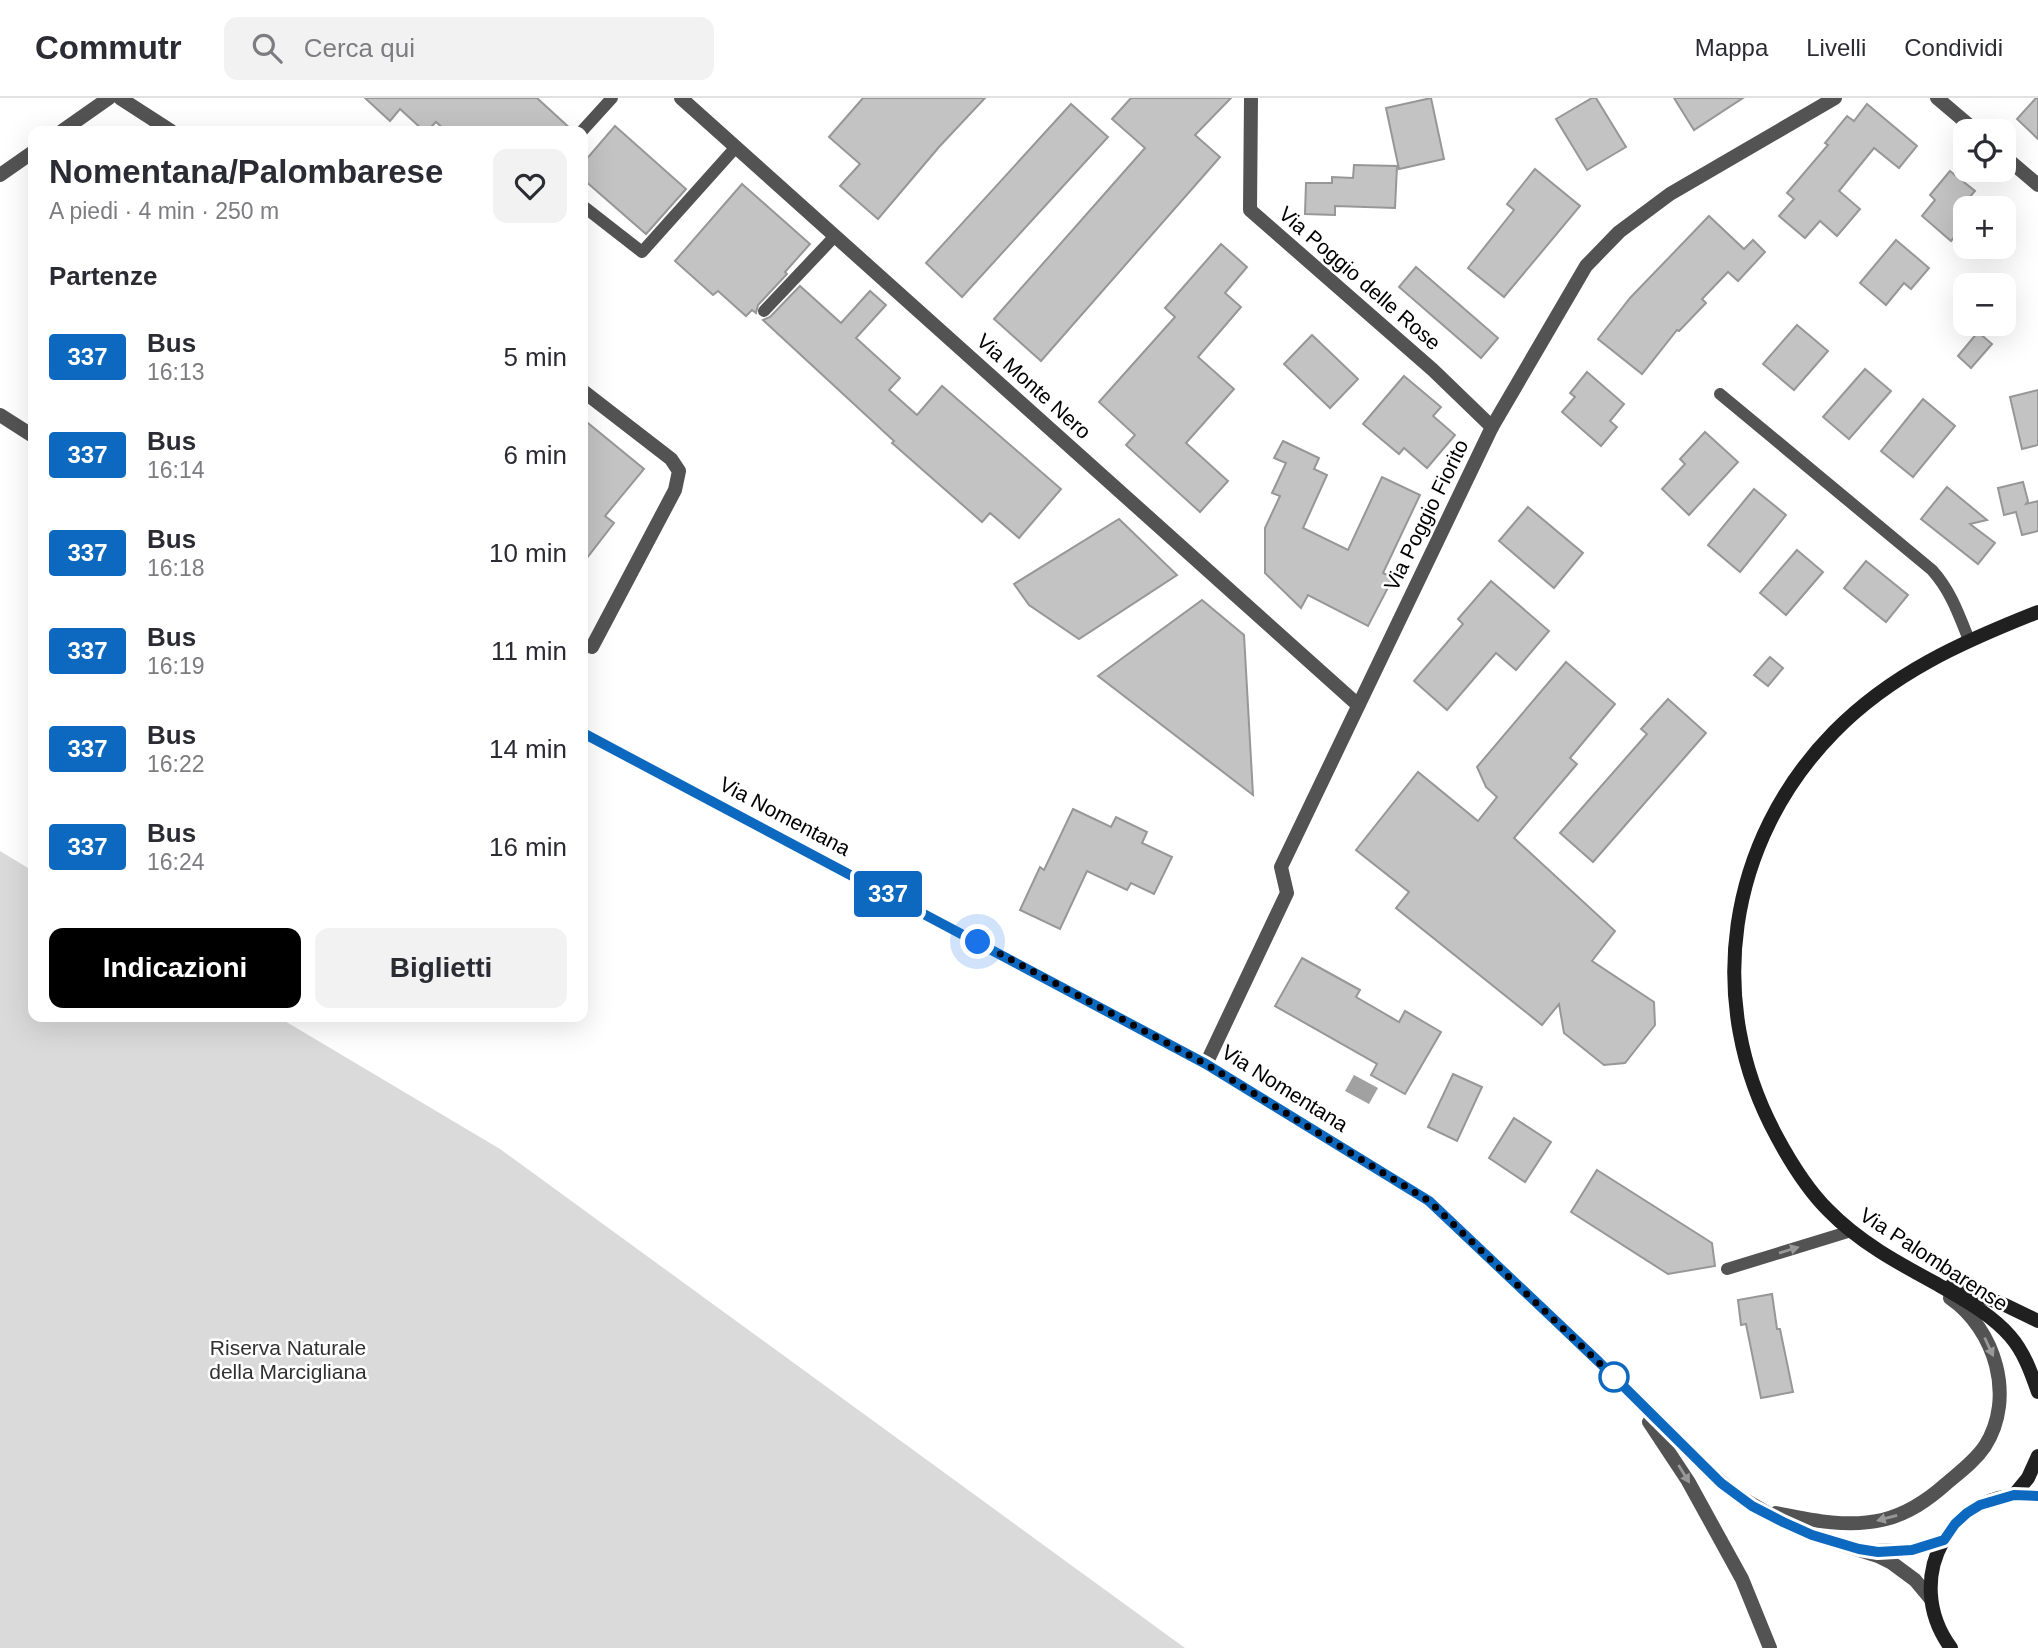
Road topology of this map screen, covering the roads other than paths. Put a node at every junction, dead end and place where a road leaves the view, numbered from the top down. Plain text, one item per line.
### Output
1 (109, 98) edge
2 (120, 98) edge
3 (612, 98) edge
4 (681, 98) edge
5 (1251, 98) edge
6 (1835, 98) edge
7 (1937, 98) edge
8 (1962, 119) edge
9 (69, 126) edge
10 (163, 126) edge
11 (587, 126) edge
12 (736, 147) junction
13 (28, 155) edge
14 (2016, 167) edge
15 (0, 175) edge
16 (2038, 186) edge
17 (588, 210) edge
18 (835, 236) junction
19 (764, 310) dead end
20 (1720, 394) dead end
21 (588, 395) edge
22 (0, 415) edge
23 (1492, 427) junction
24 (28, 433) edge
25 (2038, 612) edge
26 (1969, 640) junction
27 (592, 647) dead end
28 (1358, 705) junction
29 (588, 736) edge
30 (1206, 1064) junction
31 (1851, 1231) junction
32 (1906, 1267) junction
33 (1727, 1269) dead end
34 (2038, 1321) edge
35 (1599, 1362) junction
36 (2038, 1392) edge
37 (2038, 1456) edge
38 (2014, 1495) junction
39 (2038, 1496) edge
40 (1752, 1506) junction
41 (1944, 1540) junction
42 (1859, 1549) junction
43 (1930, 1598) junction
44 (1770, 1648) edge
45 (1951, 1648) edge

1 - 9 street
2 - 10 street
3 - 11 lane
4 - 12 street, Via Monte Nero
5 - 23 street, Via Poggio delle Rose
6 - 23 street, Via Poggio Fiorito
7 - 8 street
12 - 17 lane
12 - 18 street, Via Monte Nero
13 - 15 street
14 - 16 street
18 - 19 lane
18 - 28 street, Via Monte Nero
20 - 26 lane
21 - 27 street
22 - 24 street
23 - 28 street, Via Poggio Fiorito
25 - 26 main road, Via Palombarense
26 - 31 main road, Via Palombarense
28 - 30 street, Via Poggio Fiorito
29 - 30 street, Via Nomentana
30 - 35 street, Via Nomentana
31 - 32 main road, Via Palombarense
33 -> 31 lane
32 - 34 main road
32 - 36 main road, Via Palombarense
32 -> 40 street
35 - 40 street, Via Nomentana
35 -> 44 street
37 - 38 main road
38 - 39 main road
38 - 41 main road
40 - 42 street, Via Nomentana
41 - 42 street, Via Nomentana
41 - 43 main road
42 - 43 street, Via Nomentana
43 - 45 main road

